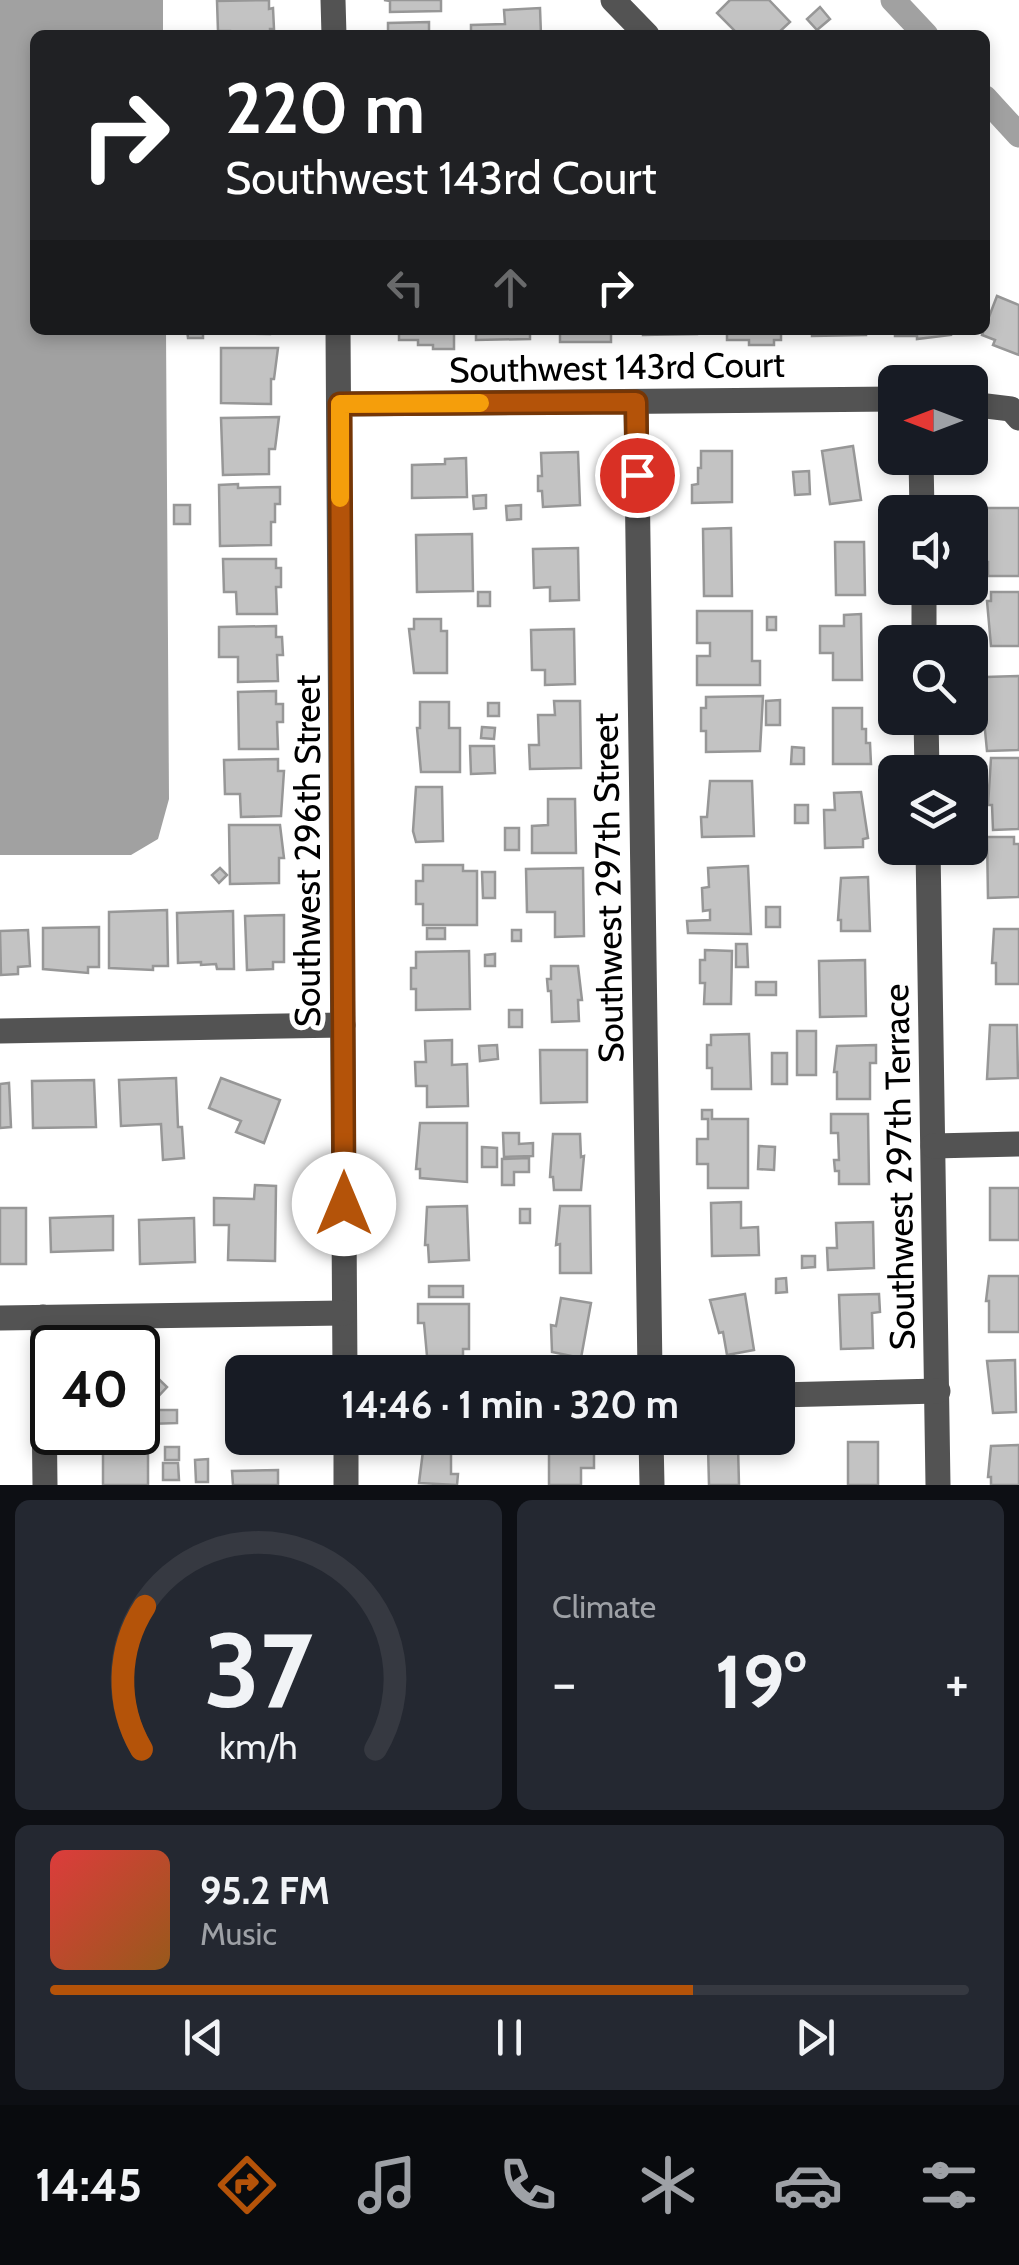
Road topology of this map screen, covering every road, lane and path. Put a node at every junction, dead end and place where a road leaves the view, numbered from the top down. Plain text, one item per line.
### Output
1 (333, 0) edge
2 (613, 0) edge
3 (334, 30) edge
4 (642, 30) edge
5 (338, 335) edge
6 (878, 398) edge
7 (636, 402) junction
8 (340, 404) junction
9 (988, 406) edge
10 (1019, 418) edge
11 (928, 865) edge
12 (343, 1025) junction
13 (0, 1031) edge
14 (1019, 1144) edge
15 (933, 1146) junction
16 (344, 1312) junction
17 (43, 1317) junction
18 (0, 1318) edge
19 (345, 1355) edge
20 (650, 1355) edge
21 (938, 1391) junction
22 (795, 1395) edge
23 (346, 1455) edge
24 (651, 1455) edge
25 (45, 1485) edge
26 (346, 1485) edge
27 (652, 1485) edge
28 (938, 1485) edge

1 - 3 street
2 - 4 street
5 - 8 street, Southwest 296th Street
6 - 7 street, Southwest 143rd Court
7 - 8 street, Southwest 143rd Court
7 - 20 street, Southwest 297th Street
8 - 12 street, Southwest 296th Street
9 - 10 street
11 - 15 street, Southwest 297th Terrace
12 - 13 street
12 - 16 street, Southwest 296th Street
14 - 15 street
15 - 21 street, Southwest 297th Terrace
16 - 17 street
16 - 19 street, Southwest 296th Street
17 - 18 street
17 - 25 street
21 - 22 street
21 - 28 street, Southwest 297th Terrace
23 - 26 street
24 - 27 street

